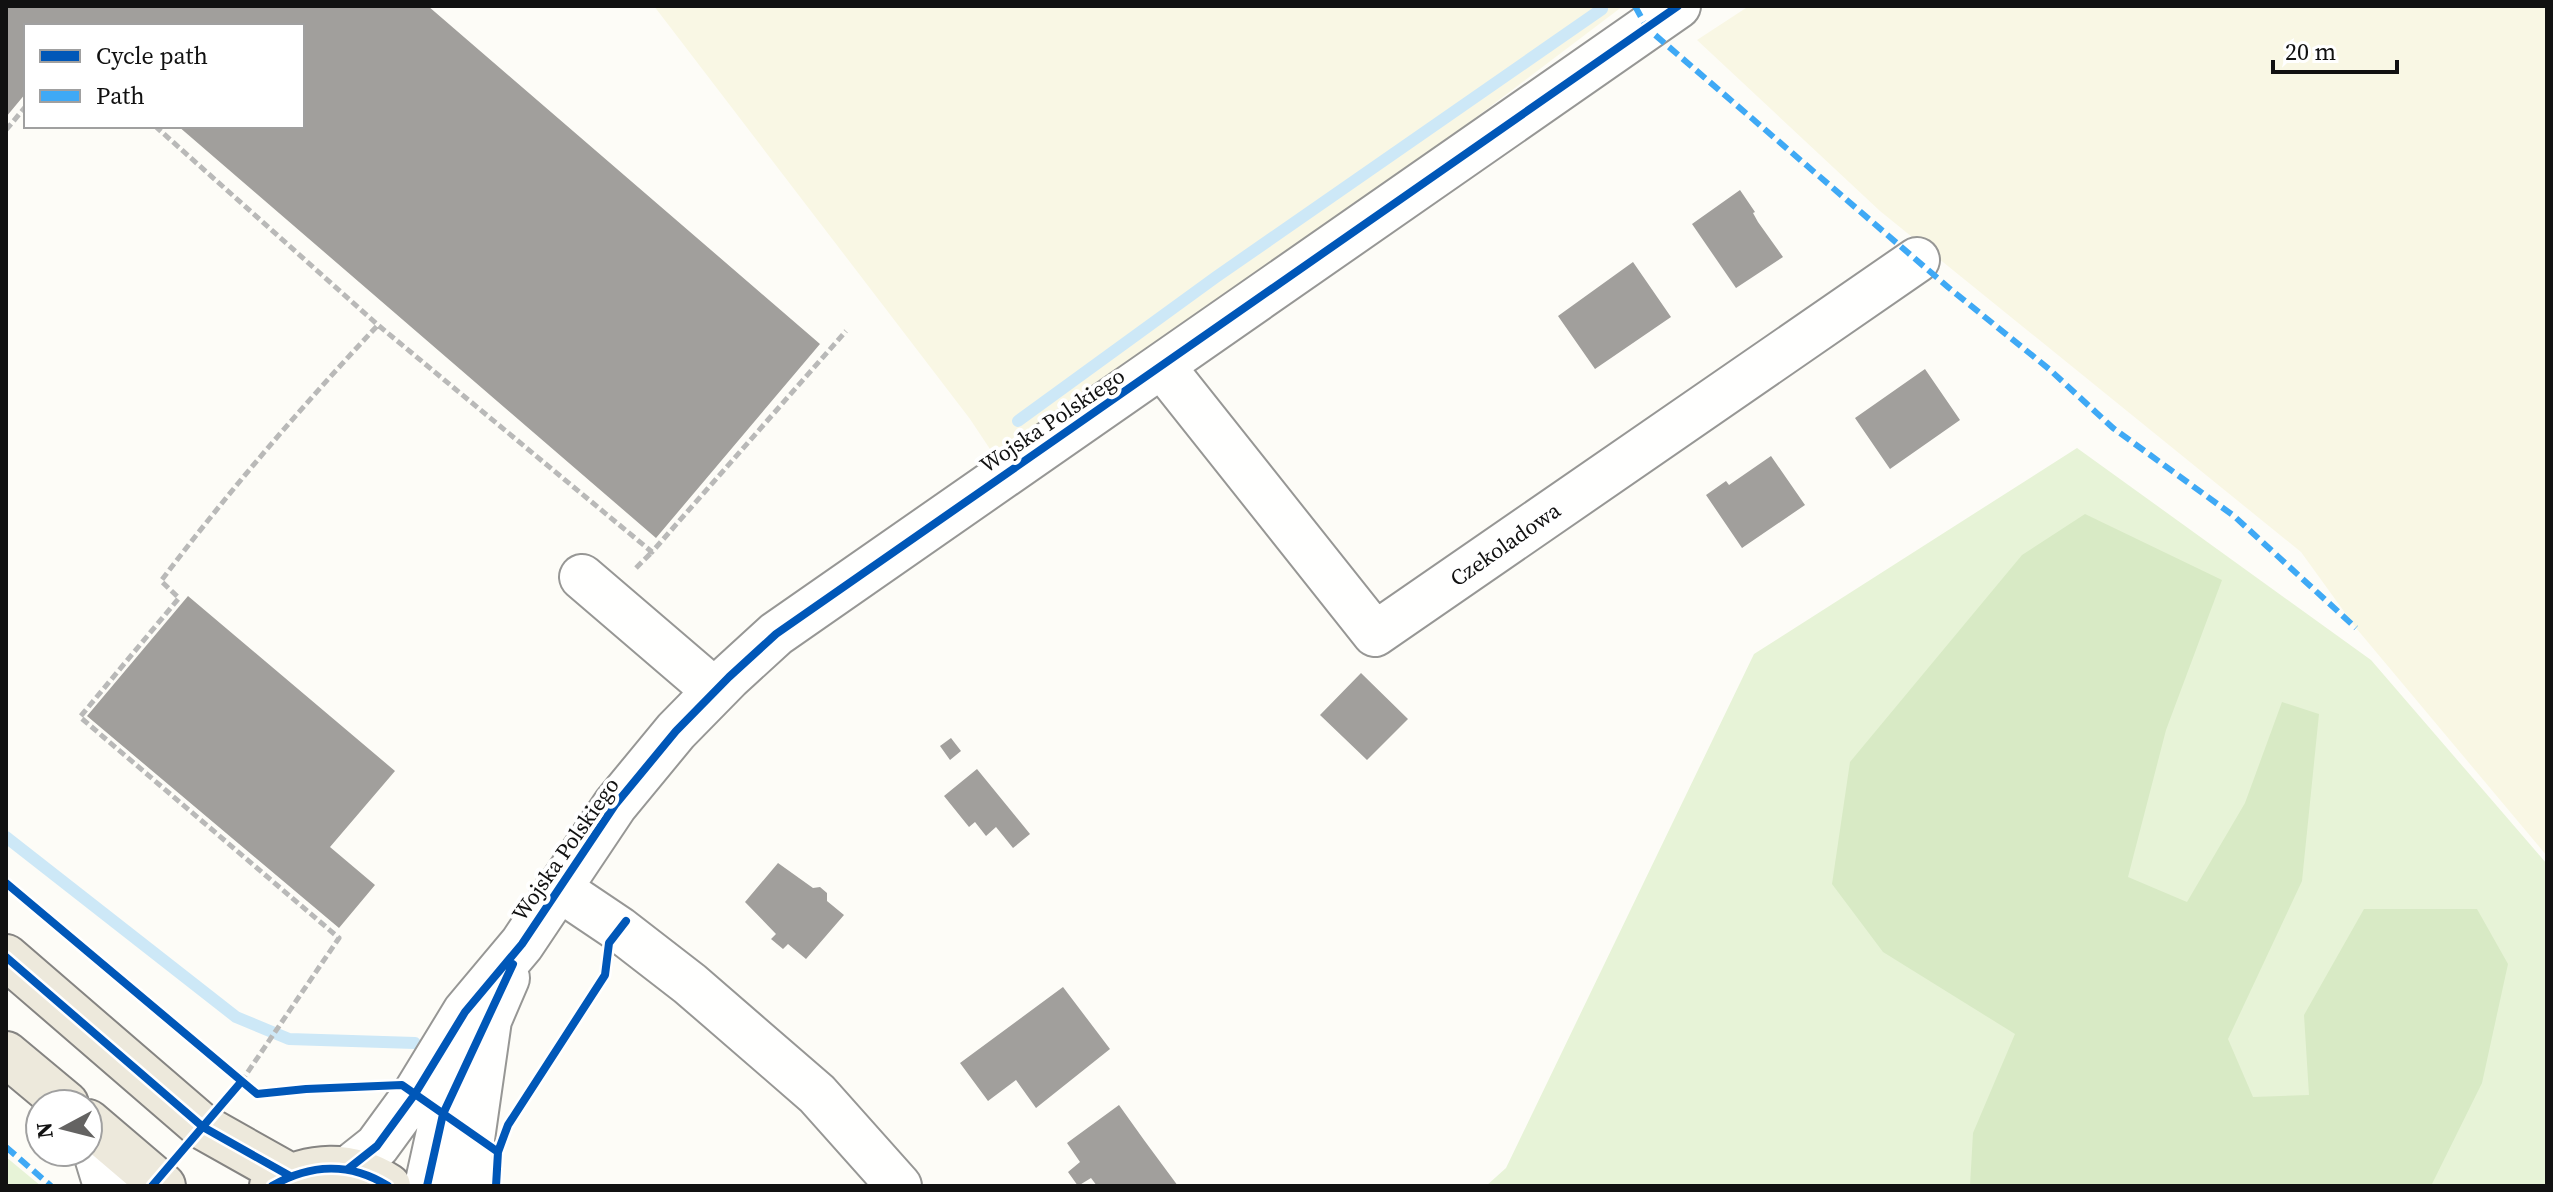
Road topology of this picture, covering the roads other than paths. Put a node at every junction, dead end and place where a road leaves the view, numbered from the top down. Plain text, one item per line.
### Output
1 (1678, 6) edge
2 (1917, 260) dead end
3 (1162, 366) junction
4 (582, 577) dead end
5 (715, 691) junction
6 (558, 888) junction
7 (6, 957) edge
8 (477, 1016) junction
9 (6, 1054) edge
10 (47, 1088) edge
11 (104, 1138) edge
12 (368, 1178) edge
13 (281, 1181) edge
14 (163, 1186) edge
15 (427, 1186) edge
16 (470, 1186) edge
17 (899, 1186) edge

1 - 3 street, Wojska Polskiego
2 - 3 street, Czekoladowa
3 - 5 street, Wojska Polskiego
4 - 5 street
5 - 6 street, Wojska Polskiego
6 - 8 street, Wojska Polskiego
6 - 17 street
7 - 13 main road
8 - 12 street
8 - 15 street
8 - 16 street
9 - 10 main road
11 - 14 main road
12 - 13 main road

